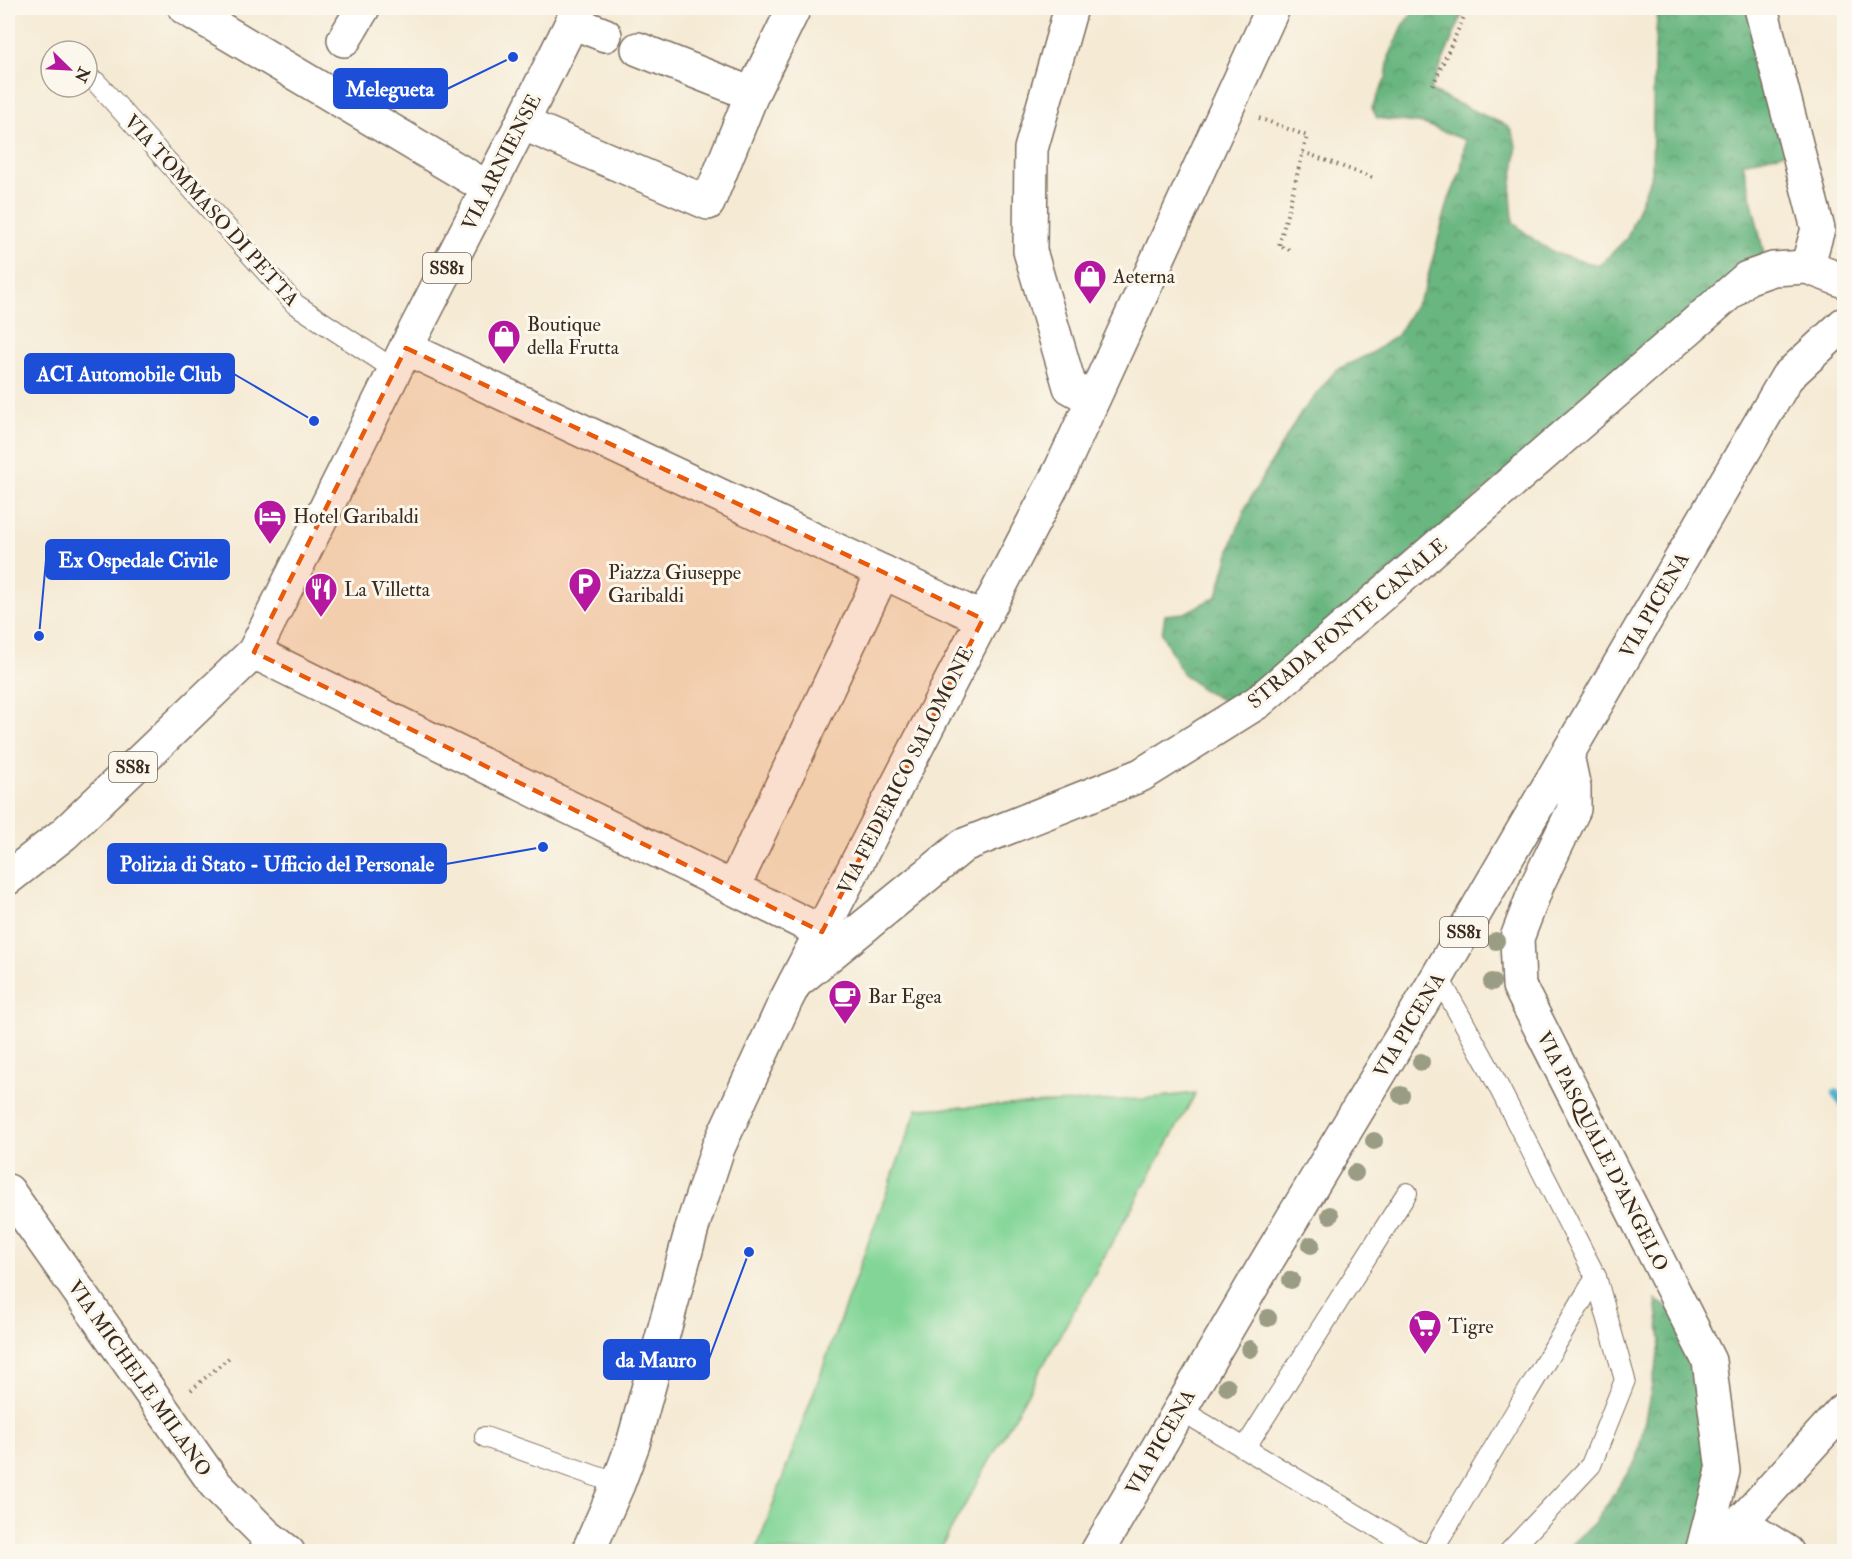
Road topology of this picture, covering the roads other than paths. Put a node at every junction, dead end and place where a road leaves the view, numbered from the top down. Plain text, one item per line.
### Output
1 (185, 8) edge
2 (363, 8) edge
3 (794, 8) edge
4 (1071, 8) edge
5 (1273, 8) edge
6 (1761, 8) edge
7 (575, 15) edge
8 (605, 35) dead end
9 (344, 40) dead end
10 (638, 49) dead end
11 (99, 85) edge
12 (752, 94) junction
13 (522, 123) junction
14 (488, 188) junction
15 (1807, 267) junction
16 (1845, 281) edge
17 (1845, 324) edge
18 (400, 359) junction
19 (1092, 399) junction
20 (883, 572) junction
21 (983, 619) junction
22 (255, 652) junction
23 (1567, 755) junction
24 (8, 878) edge
25 (733, 888) junction
26 (822, 932) junction
27 (1438, 976) junction
28 (795, 983) junction
29 (8, 1191) edge
30 (1407, 1193) dead end
31 (1596, 1277) junction
32 (1179, 1409) junction
33 (1843, 1412) edge
34 (485, 1437) dead end
35 (1245, 1448) junction
36 (618, 1484) junction
37 (1739, 1522) junction
38 (288, 1551) edge
39 (588, 1551) edge
40 (1097, 1551) edge
41 (1419, 1551) edge
42 (1432, 1551) edge
43 (1509, 1551) edge
44 (1702, 1551) edge
45 (1714, 1551) edge
46 (1787, 1551) edge

1 - 14 street
2 - 9 street
3 - 12 street
4 - 19 street
5 - 19 street, VIA FEDERICO SALOMONE
6 - 15 street
7 - 8 street
7 - 13 street, VIA ARNIENSE
10 - 12 street
11 - 18 lane, VIA TOMMASO DI PETTA
12 - 13 street
13 - 14 street, VIA ARNIENSE
14 - 18 street, VIA ARNIENSE / SS81
15 - 16 street, STRADA FONTE CANALE
15 - 28 street, STRADA FONTE CANALE
17 - 23 street, VIA PICENA / SS81
18 - 20 street
18 - 22 street, SS81
19 - 21 street, VIA FEDERICO SALOMONE
20 - 21 street
20 - 25 street
21 - 26 street, VIA FEDERICO SALOMONE
22 - 24 street, SS81
22 - 25 street
23 - 27 street, VIA PICENA / SS81
23 - 44 street, VIA PASQUALE D'ANGELO
25 - 26 street
26 - 28 street, VIA FEDERICO SALOMONE
27 - 31 lane
27 - 32 street, VIA PICENA / SS81
28 - 36 street, VIA FEDERICO SALOMONE
29 - 38 street, VIA MICHELE MILANO
30 - 35 lane
31 - 42 lane
31 - 43 lane
32 - 35 lane
32 - 40 street, VIA PICENA / SS81
33 - 37 street
34 - 36 lane
35 - 41 lane
36 - 39 street, VIA FEDERICO SALOMONE
37 - 45 street
37 - 46 street

